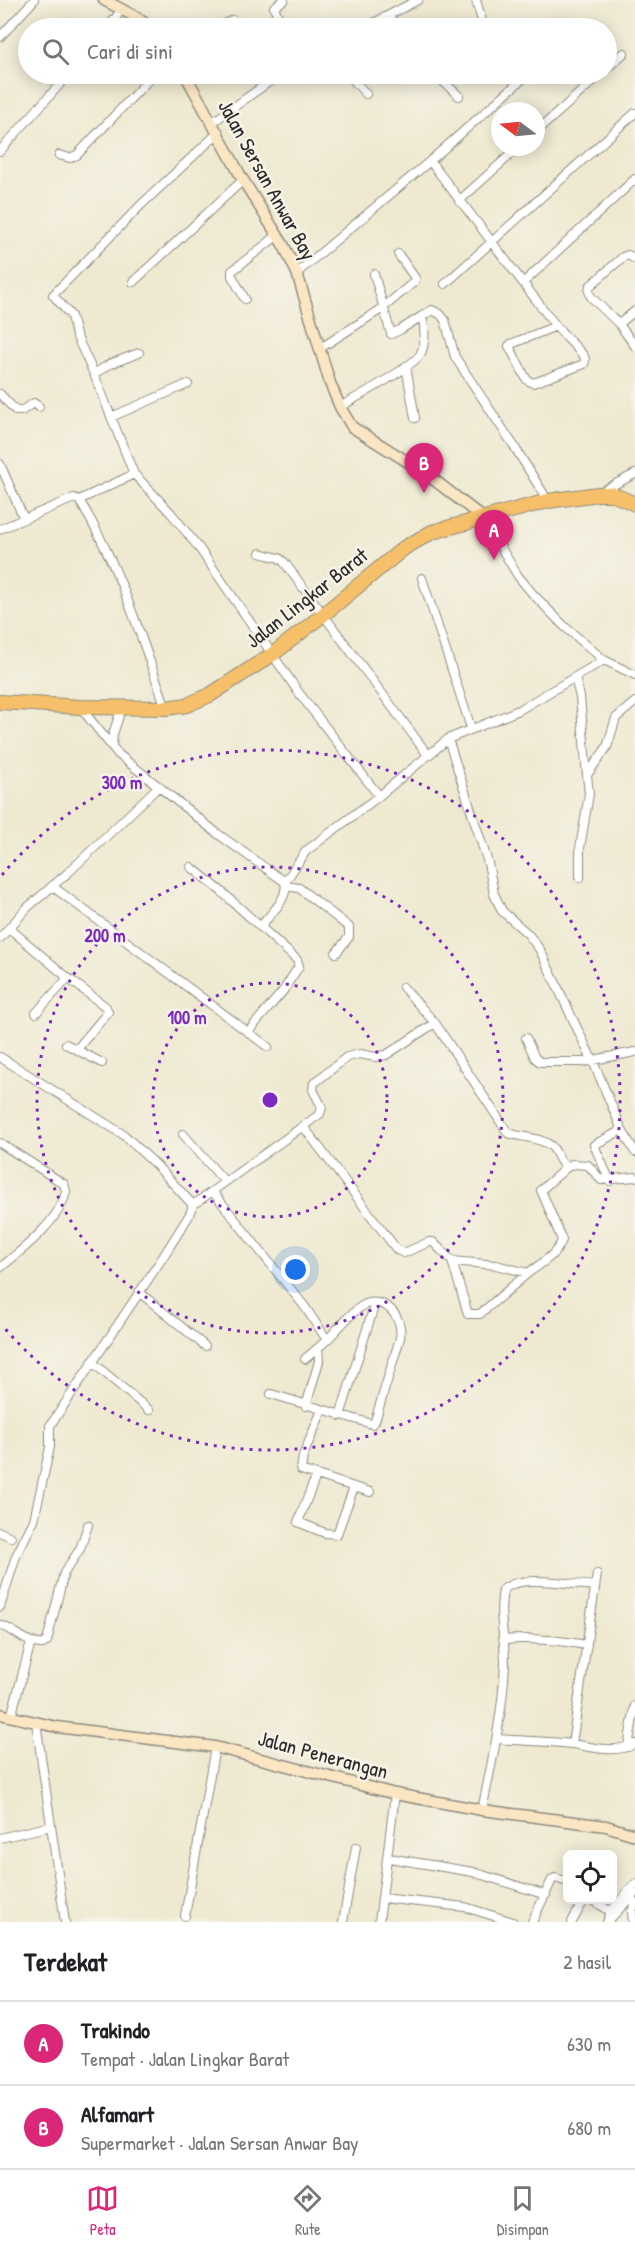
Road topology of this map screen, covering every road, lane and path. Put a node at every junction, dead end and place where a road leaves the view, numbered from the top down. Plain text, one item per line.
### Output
1 (34, 0) edge
2 (104, 0) edge
3 (284, 0) edge
4 (418, 0) edge
5 (476, 0) edge
6 (122, 9) junction
7 (388, 16) joint
8 (115, 18) edge
9 (136, 18) edge
10 (278, 18) edge
11 (384, 18) edge
12 (481, 18) edge
13 (0, 37) edge
14 (624, 53) dead end
15 (617, 59) edge
16 (60, 84) edge
17 (144, 84) edge
18 (191, 84) edge
19 (268, 84) edge
20 (357, 84) edge
21 (446, 84) edge
22 (517, 84) edge
23 (591, 84) edge
24 (366, 94) dead end
25 (459, 96) dead end
26 (635, 112) edge
27 (545, 124) edge
28 (216, 127) junction
29 (0, 151) edge
30 (59, 155) dead end
31 (509, 156) edge
32 (430, 161) junction
33 (635, 179) edge
34 (243, 180) junction
35 (459, 201) junction
36 (278, 235) junction
37 (491, 240) junction
38 (398, 254) dead end
39 (635, 260) edge
40 (297, 273) junction
41 (374, 274) dead end
42 (133, 282) dead end
43 (523, 283) junction
44 (445, 284) dead end
45 (245, 299) dead end
46 (383, 308) junction
47 (635, 312) edge
48 (422, 316) junction
49 (619, 324) junction
50 (556, 326) junction
51 (635, 346) edge
52 (319, 349) junction
53 (139, 353) dead end
54 (406, 366) junction
55 (94, 374) junction
56 (188, 384) dead end
57 (0, 394) edge
58 (39, 407) dead end
59 (340, 407) junction
60 (111, 417) junction
61 (415, 418) dead end
62 (0, 464) edge
63 (134, 474) junction
64 (635, 474) edge
65 (598, 494) junction
66 (79, 500) junction
67 (548, 501) junction
68 (635, 504) edge
69 (483, 518) junction
70 (24, 519) junction
71 (0, 529) edge
72 (261, 553) dead end
73 (422, 578) dead end
74 (324, 614) junction
75 (273, 654) junction
76 (604, 660) junction
77 (635, 675) edge
78 (575, 678) junction
79 (0, 702) edge
80 (635, 702) edge
81 (80, 707) junction
82 (122, 707) junction
83 (166, 708) junction
84 (471, 728) junction
85 (448, 739) junction
86 (112, 746) junction
87 (428, 755) junction
88 (586, 775) junction
89 (159, 786) junction
90 (379, 796) junction
91 (191, 867) dead end
92 (580, 878) dead end
93 (285, 884) junction
94 (52, 886) junction
95 (261, 926) junction
96 (9, 928) junction
97 (0, 938) edge
98 (336, 953) dead end
99 (68, 978) junction
100 (403, 987) dead end
101 (36, 1013) dead end
102 (435, 1023) junction
103 (248, 1032) junction
104 (526, 1038) dead end
105 (66, 1044) dead end
106 (268, 1047) dead end
107 (77, 1049) junction
108 (635, 1052) edge
109 (0, 1057) edge
110 (592, 1061) junction
111 (102, 1063) dead end
112 (303, 1126) junction
113 (622, 1130) junction
114 (183, 1134) dead end
115 (0, 1143) edge
116 (635, 1152) edge
117 (566, 1168) junction
118 (635, 1177) edge
119 (610, 1181) junction
120 (225, 1182) junction
121 (213, 1192) junction
122 (193, 1205) junction
123 (452, 1261) junction
124 (0, 1268) edge
125 (528, 1273) junction
126 (139, 1292) junction
127 (375, 1304) junction
128 (327, 1340) junction
129 (205, 1346) dead end
130 (318, 1348) junction
131 (305, 1359) dead end
132 (92, 1362) junction
133 (271, 1394) dead end
134 (306, 1406) junction
135 (148, 1410) dead end
136 (322, 1410) junction
137 (340, 1416) junction
138 (316, 1476) junction
139 (354, 1487) junction
140 (370, 1492) dead end
141 (88, 1525) dead end
142 (0, 1532) edge
143 (11, 1537) dead end
144 (597, 1574) dead end
145 (595, 1586) junction
146 (0, 1607) edge
147 (0, 1625) edge
148 (504, 1640) junction
149 (31, 1642) junction
150 (587, 1645) junction
151 (635, 1706) edge
152 (6, 1715) edge
153 (36, 1722) junction
154 (497, 1739) junction
155 (572, 1744) junction
156 (632, 1746) edge
157 (215, 1747) junction
158 (395, 1794) junction
159 (482, 1810) junction
160 (51, 1826) junction
161 (635, 1835) edge
162 (0, 1838) edge
163 (356, 1847) dead end
164 (388, 1858) junction
165 (563, 1881) edge
166 (635, 1884) edge
167 (635, 1893) edge
168 (546, 1894) junction
169 (382, 1898) junction
170 (635, 1902) edge
171 (581, 1904) edge
172 (600, 1904) edge
173 (613, 1913) junction
174 (185, 1916) dead end
175 (65, 1922) edge
176 (343, 1922) edge
177 (379, 1922) edge
178 (513, 1922) edge
179 (532, 1922) edge
180 (572, 1922) edge
181 (607, 1922) edge
182 (633, 1922) edge

1 - 13 street
2 - 6 street
3 - 10 street
4 - 7 street
5 - 12 street
6 - 8 street
6 - 9 street
7 - 11 street
14 - 15 street
16 - 29 street
17 - 30 street
18 - 28 street, Jalan Sersan Anwar Bay
19 - 28 street
20 - 24 street
21 - 25 street
22 - 32 street
23 - 27 street
26 - 37 street
28 - 34 street, Jalan Sersan Anwar Bay
28 - 55 street
31 - 35 street
32 - 35 street
32 - 40 street
33 - 43 street
34 - 36 street, Jalan Sersan Anwar Bay
34 - 42 street
35 - 37 street
36 - 40 street, Jalan Sersan Anwar Bay
36 - 45 street
37 - 43 street
37 - 44 street
38 - 46 street
39 - 49 street
40 - 52 street, Jalan Sersan Anwar Bay
41 - 46 street
43 - 50 street
46 - 48 street
46 - 52 street
47 - 49 street
48 - 54 street
48 - 67 street
49 - 51 street
50 - 50 street
52 - 59 street, Jalan Sersan Anwar Bay
53 - 55 street
54 - 59 street
54 - 61 street
55 - 60 street
56 - 60 street
57 - 58 street
59 - 69 street, Jalan Sersan Anwar Bay
60 - 63 street
62 - 70 street
63 - 66 street
63 - 75 street
64 - 65 street
65 - 67 highway, Jalan Lingkar Barat
65 - 68 highway, Jalan Lingkar Barat
66 - 70 street
66 - 83 street
67 - 69 highway, Jalan Lingkar Barat
69 - 74 highway, Jalan Lingkar Barat
69 - 76 street
70 - 71 street
72 - 74 street
73 - 84 street
74 - 75 highway, Jalan Lingkar Barat
74 - 87 street
75 - 83 highway, Jalan Lingkar Barat
75 - 90 street
76 - 77 street
76 - 78 street
78 - 84 street
78 - 88 street
79 - 81 highway, Jalan Lingkar Barat
80 - 88 street
81 - 82 highway, Jalan Lingkar Barat
81 - 86 street
82 - 83 highway, Jalan Lingkar Barat
82 - 86 street
84 - 85 street
85 - 87 street
85 - 110 street
86 - 89 street
87 - 90 street
88 - 92 street
89 - 93 street
89 - 94 street
90 - 93 street
91 - 95 street
93 - 95 street
93 - 98 street
94 - 96 street
94 - 103 street
95 - 103 street
96 - 97 street
96 - 99 street
99 - 101 street
99 - 107 street
100 - 102 street
102 - 112 street
102 - 117 street
103 - 106 street
104 - 110 street
105 - 107 street
107 - 111 street
108 - 110 street
109 - 122 street
110 - 113 street
112 - 120 street
112 - 123 street
113 - 116 street
113 - 119 street
114 - 120 street
115 - 124 street
117 - 119 street
117 - 125 street
118 - 119 street
120 - 121 street
121 - 122 street
121 - 128 street
122 - 126 street
123 - 125 street
123 - 125 street
126 - 129 street
126 - 132 street
127 - 128 street
127 - 137 street
127 - 137 street
128 - 130 street
130 - 131 street
130 - 134 street
132 - 135 street
132 - 146 street
133 - 134 street
134 - 136 street
136 - 137 street
136 - 138 street
138 - 139 street
138 - 139 street
139 - 140 street
141 - 149 street
142 - 143 street
144 - 145 street
145 - 148 street
145 - 150 street
147 - 149 street
148 - 150 street
148 - 154 street
149 - 152 street
150 - 155 street
151 - 156 street
152 - 153 street, Jalan Penerangan
153 - 157 street, Jalan Penerangan
153 - 160 street
154 - 155 street
154 - 159 street
155 - 156 street
157 - 158 street, Jalan Penerangan
157 - 174 street
158 - 159 street, Jalan Penerangan
158 - 164 street
159 - 161 street, Jalan Penerangan
160 - 162 street
160 - 175 street
163 - 176 street
164 - 168 street
164 - 169 street
165 - 168 street
166 - 173 street
167 - 173 street
168 - 179 street
169 - 177 street
169 - 178 street
170 - 182 street
171 - 180 street
172 - 173 street
173 - 181 street

